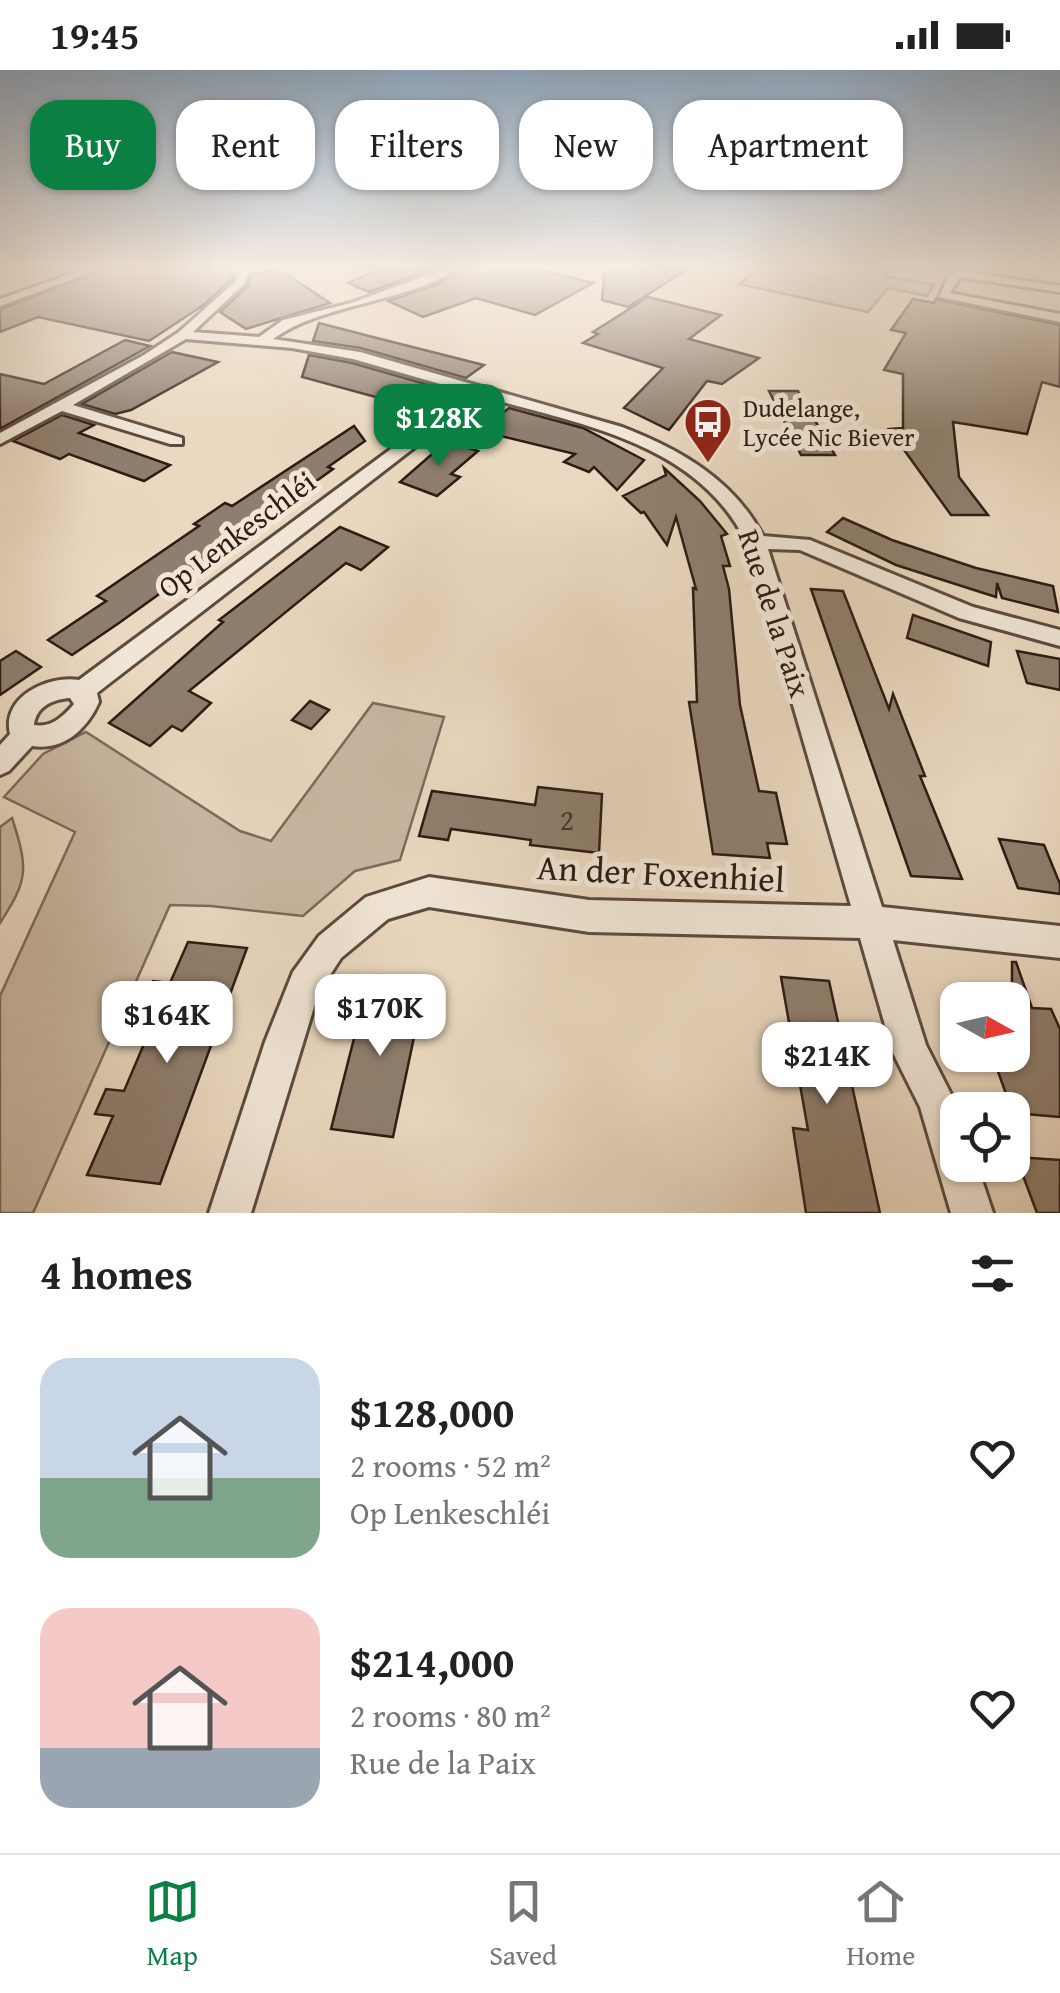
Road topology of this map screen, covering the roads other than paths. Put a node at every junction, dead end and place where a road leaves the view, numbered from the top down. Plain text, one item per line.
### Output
1 (195, 322) edge
2 (289, 322) edge
3 (182, 335) junction
4 (262, 341) junction
5 (477, 392) junction
6 (60, 406) junction
7 (0, 439) edge
8 (176, 442) dead end
9 (756, 542) junction
10 (1060, 638) edge
11 (82, 691) junction
12 (26, 735) junction
13 (0, 763) edge
14 (871, 922) junction
15 (1060, 942) edge
16 (230, 1213) edge
17 (972, 1213) edge

1 - 3 street
2 - 4 street
3 - 4 street, Rue de la Paix
3 - 6 street
4 - 5 street, Rue de la Paix
5 - 9 street, Rue de la Paix
5 - 11 street, Op Lenkeschléi
6 - 7 street
6 - 8 street
9 - 10 street
9 - 14 street, Rue de la Paix
11 - 12 street, Op Lenkeschléi
11 - 12 street, Op Lenkeschléi
12 - 13 street, Op Lenkeschléi
14 - 15 street, An der Foxenhiel
14 - 16 street, An der Foxenhiel
14 - 17 street, Rue de la Paix

